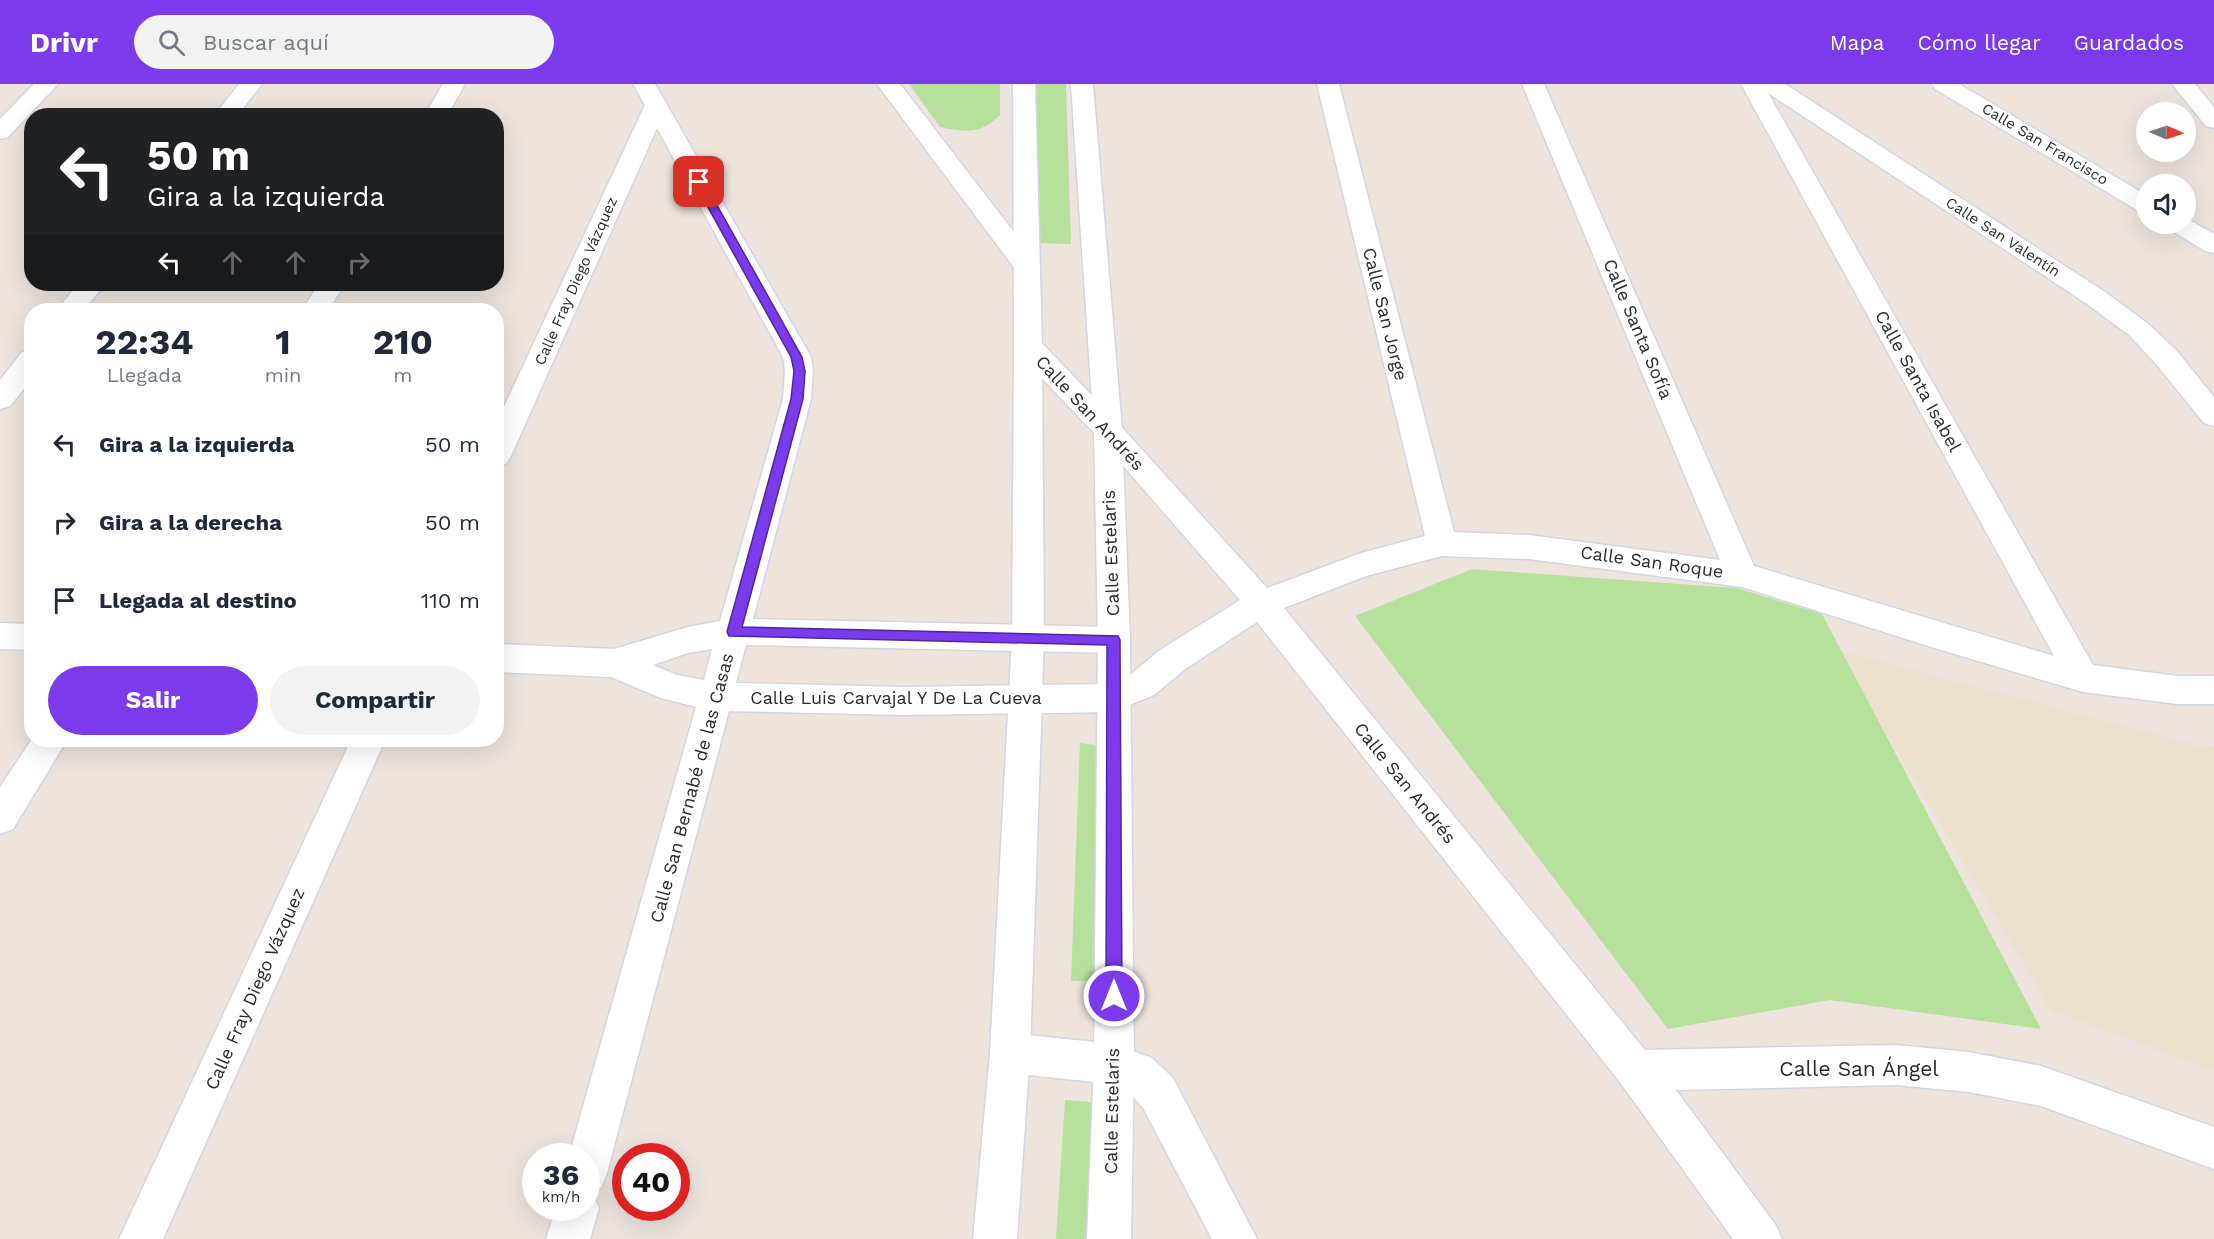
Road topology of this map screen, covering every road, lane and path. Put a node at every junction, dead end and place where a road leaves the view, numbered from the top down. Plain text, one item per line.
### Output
1 (47, 84) edge
2 (250, 84) edge
3 (454, 84) edge
4 (888, 84) edge
5 (1024, 84) edge
6 (1082, 84) edge
7 (1328, 84) edge
8 (1533, 84) edge
9 (1752, 84) edge
10 (1770, 84) edge
11 (2183, 84) edge
12 (1948, 86) edge
13 (650, 94) edge
14 (231, 108) edge
15 (440, 108) edge
16 (2214, 121) edge
17 (0, 132) edge
18 (2136, 199) edge
19 (2195, 234) edge
20 (2214, 245) edge
21 (1027, 267) junction
22 (86, 291) edge
23 (76, 303) edge
24 (1028, 346) junction
25 (24, 369) edge
26 (0, 399) edge
27 (2214, 416) edge
28 (1108, 430) junction
29 (504, 437) edge
30 (1442, 544) junction
31 (1742, 575) junction
32 (1261, 603) junction
33 (734, 632) junction
34 (0, 636) edge
35 (24, 637) edge
36 (1028, 637) junction
37 (1114, 640) junction
38 (504, 658) edge
39 (614, 663) junction
40 (2083, 678) junction
41 (2214, 690) edge
42 (717, 697) junction
43 (1113, 698) junction
44 (1026, 700) junction
45 (46, 747) edge
46 (365, 747) edge
47 (0, 818) edge
48 (1010, 1053) junction
49 (1114, 1064) junction
50 (1636, 1071) junction
51 (2196, 1141) edge
52 (594, 1143) edge
53 (2214, 1172) edge
54 (573, 1221) edge
55 (141, 1239) edge
56 (568, 1239) edge
57 (995, 1239) edge
58 (1109, 1239) edge
59 (1235, 1239) edge
60 (1760, 1239) edge

1 - 17 street
2 - 14 street
3 - 15 street
4 - 21 street
5 - 21 street
6 - 28 street, Calle Estelaris
7 - 30 street, Calle San Jorge
8 - 31 street, Calle Santa Sofía
9 - 40 street, Calle Santa Isabel
10 - 27 street, Calle San Valentín
11 - 16 street
12 - 18 street, Calle San Francisco
13 - 29 street, Calle Fray Diego Vázquez
13 - 33 street, Calle San Bernabé de las Casas
19 - 20 street
21 - 24 street
22 - 23 street
24 - 28 street, Calle San Andrés
24 - 36 street
25 - 26 street
28 - 32 street, Calle San Andrés
28 - 37 street, Calle Estelaris
30 - 31 street, Calle San Roque
30 - 32 street, Calle San Roque
31 - 40 street, Calle San Roque
32 - 43 street, Calle San Roque
32 - 50 street, Calle San Andrés
33 - 36 street, Calle Luis Carvajal Y De La Cueva
33 - 39 street, Calle Luis Carvajal Y De La Cueva
33 - 42 street, Calle San Bernabé de las Casas
34 - 35 street
36 - 37 street, Calle Luis Carvajal Y De La Cueva
36 - 44 street
37 - 43 street, Calle Estelaris
38 - 39 street, Calle Luis Carvajal Y De La Cueva
39 - 42 street, Calle Luis Carvajal Y De La Cueva
40 - 41 street, Calle San Roque
42 - 44 street, Calle Luis Carvajal Y De La Cueva
42 - 52 street, Calle San Bernabé de las Casas
43 - 44 street, Calle Luis Carvajal Y De La Cueva
43 - 49 street, Calle Estelaris
44 - 48 street
45 - 47 street
46 - 55 street, Calle Fray Diego Vázquez
48 - 49 street
48 - 57 street
49 - 58 street, Calle Estelaris
49 - 59 street
50 - 51 street, Calle San Ángel
50 - 60 street, Calle San Andrés
51 - 53 street
54 - 56 street

